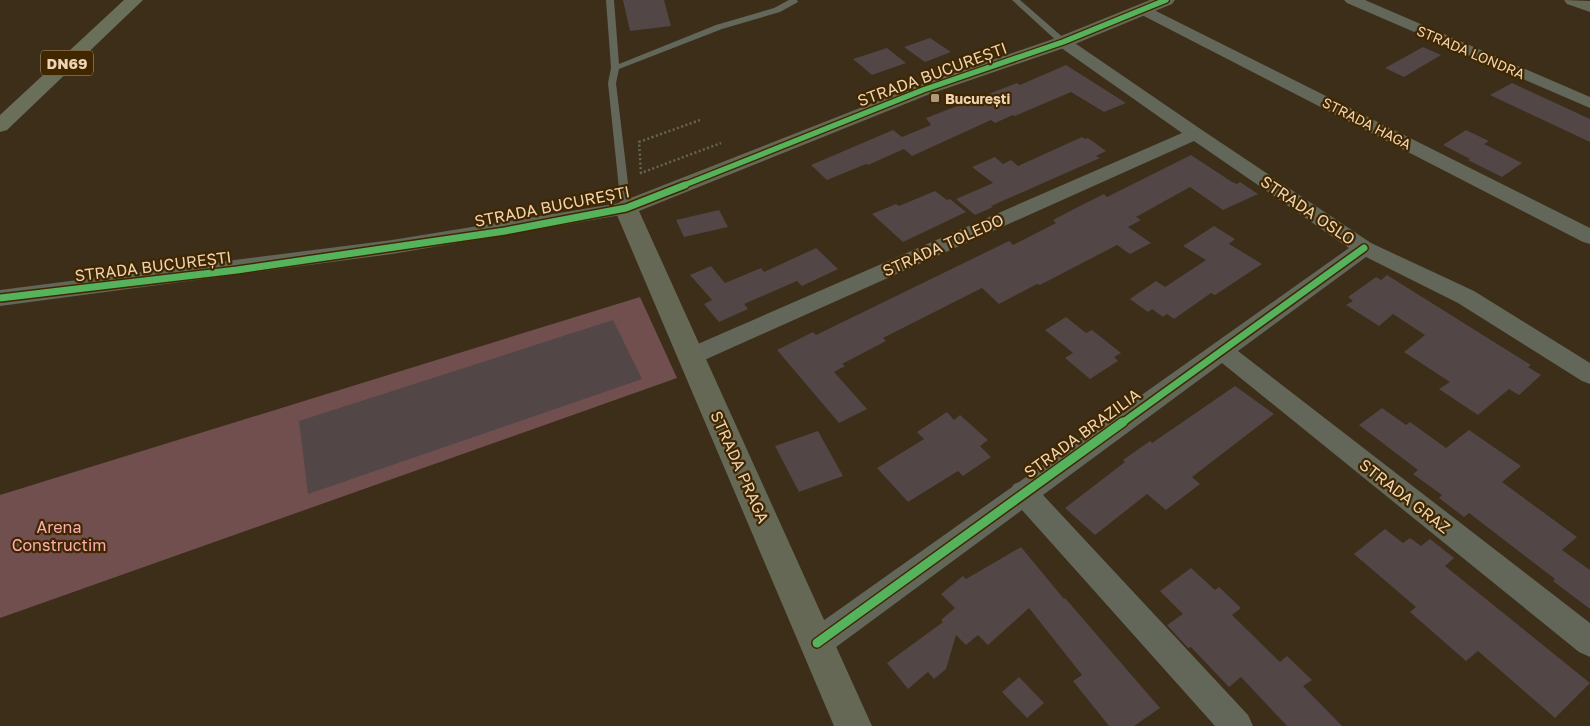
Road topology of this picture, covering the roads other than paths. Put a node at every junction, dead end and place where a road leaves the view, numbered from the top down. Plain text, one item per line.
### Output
1 (134, 0) edge
2 (610, 0) edge
3 (796, 0) edge
4 (1016, 0) edge
5 (1166, 0) edge
6 (1352, 0) edge
7 (1144, 10) junction
8 (1063, 42) junction
9 (616, 68) junction
10 (1590, 103) edge
11 (0, 126) edge
12 (1195, 134) junction
13 (626, 208) junction
14 (1590, 237) edge
15 (1364, 248) junction
16 (0, 298) edge
17 (1221, 350) junction
18 (692, 356) junction
19 (1590, 376) edge
20 (1023, 492) junction
21 (1590, 642) edge
22 (818, 643) junction
23 (853, 726) edge
24 (1237, 726) edge

1 - 11 main road, DN69
2 - 9 lane
3 - 9 lane
4 - 8 lane
5 - 7 street, STRADA BUCUREȘTI
6 - 10 street, STRADA LONDRA
7 - 8 street, STRADA BUCUREȘTI
7 - 14 street, STRADA HAGA
8 - 12 street, STRADA OSLO
8 - 13 street, STRADA BUCUREȘTI
9 - 13 lane
12 - 15 street, STRADA OSLO
12 - 18 street, STRADA TOLEDO
13 - 16 street, STRADA BUCUREȘTI
13 - 18 street, STRADA PRAGA
15 - 17 street, STRADA BRAZILIA
15 - 19 street, STRADA OSLO
17 - 20 street, STRADA BRAZILIA
17 - 21 street, STRADA GRAZ
18 - 22 street, STRADA PRAGA
20 - 22 street, STRADA BRAZILIA
20 - 24 street
22 - 23 street, STRADA PRAGA

